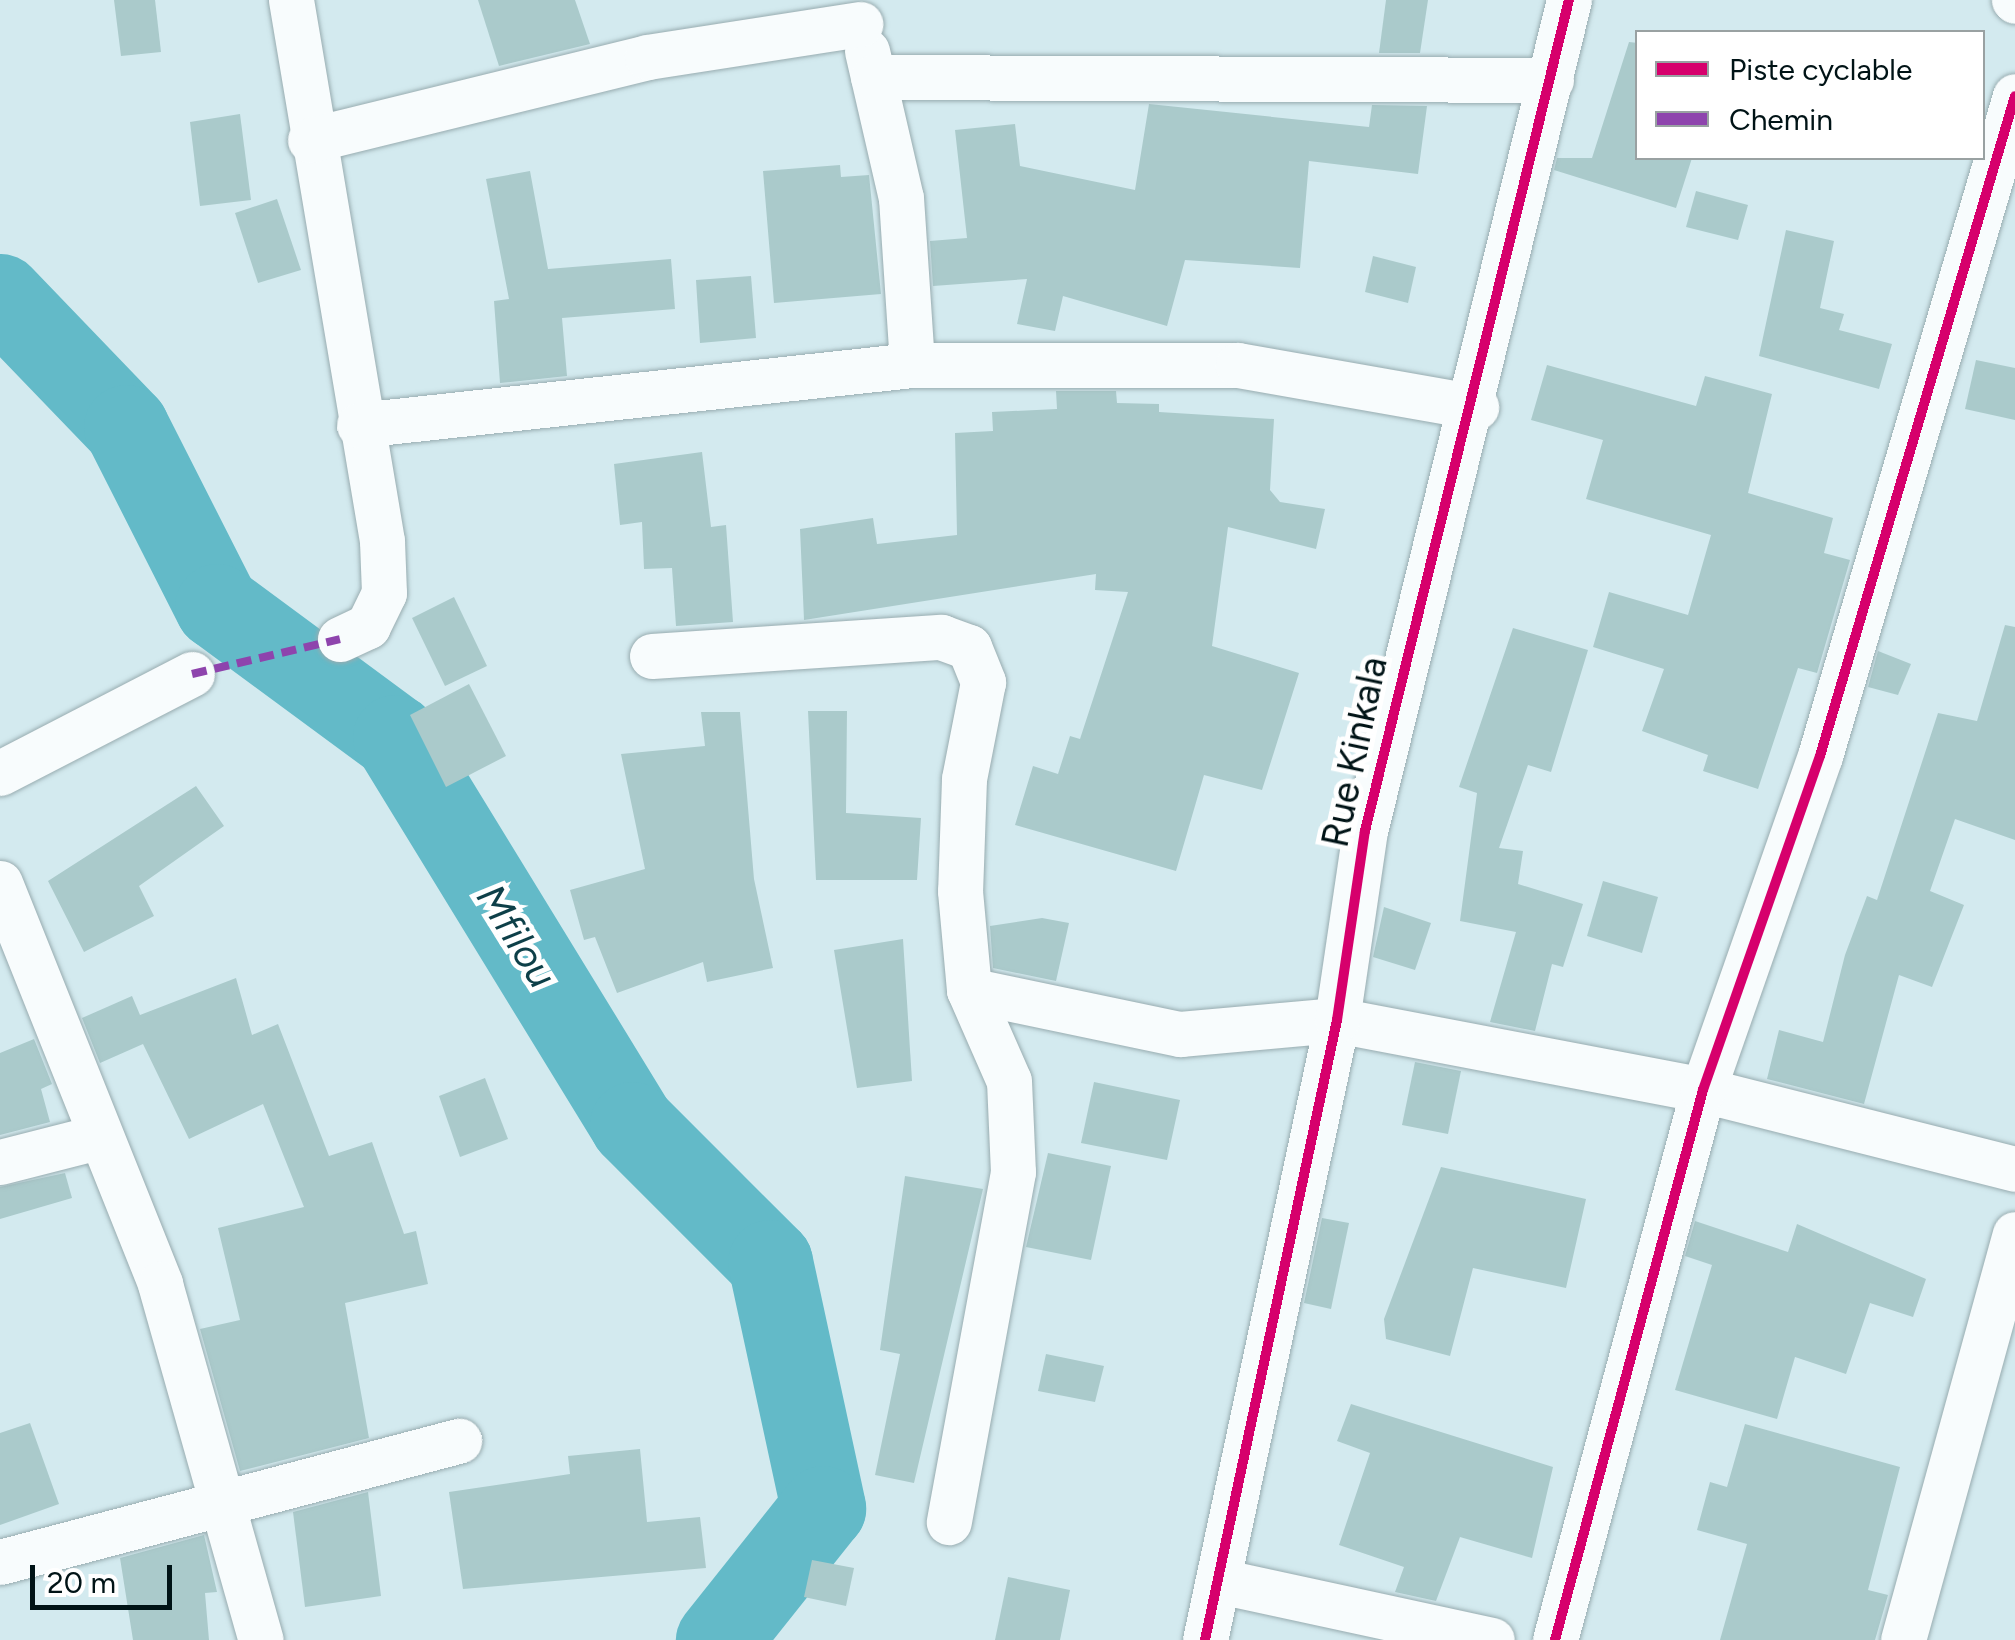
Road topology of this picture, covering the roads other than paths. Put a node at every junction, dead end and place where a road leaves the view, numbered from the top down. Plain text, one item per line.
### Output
1 (291, 0) edge
2 (1570, 0) edge
3 (858, 12) edge
4 (873, 77) junction
5 (1551, 80) junction
6 (2015, 96) edge
7 (310, 140) junction
8 (912, 365) junction
9 (1476, 407) junction
10 (359, 425) junction
11 (340, 639) dead end
12 (652, 656) dead end
13 (192, 674) dead end
14 (0, 773) edge
15 (0, 883) edge
16 (970, 990) junction
17 (1337, 1020) junction
18 (1703, 1090) junction
19 (94, 1138) junction
20 (0, 1162) edge
21 (2015, 1169) edge
22 (2015, 1234) edge
23 (459, 1440) dead end
24 (222, 1503) junction
25 (949, 1522) dead end
26 (0, 1562) edge
27 (1224, 1582) junction
28 (260, 1640) edge
29 (1205, 1640) edge
30 (1492, 1640) edge
31 (1555, 1640) edge
32 (1904, 1640) edge

1 - 7 street
2 - 5 street, Rue Kinkala
3 - 4 street
3 - 7 street
4 - 5 street
4 - 8 street
5 - 9 street, Rue Kinkala
6 - 18 street
7 - 10 street
8 - 9 street
8 - 10 street
9 - 17 street, Rue Kinkala
10 - 11 street
12 - 16 street
13 - 14 street
15 - 19 street
16 - 17 street
16 - 25 street
17 - 18 street
17 - 27 street, Rue Kinkala
18 - 21 street
18 - 31 street
19 - 20 street
19 - 24 street
22 - 32 street
23 - 24 street
24 - 26 street
24 - 28 street
27 - 29 street, Rue Kinkala
27 - 30 street

